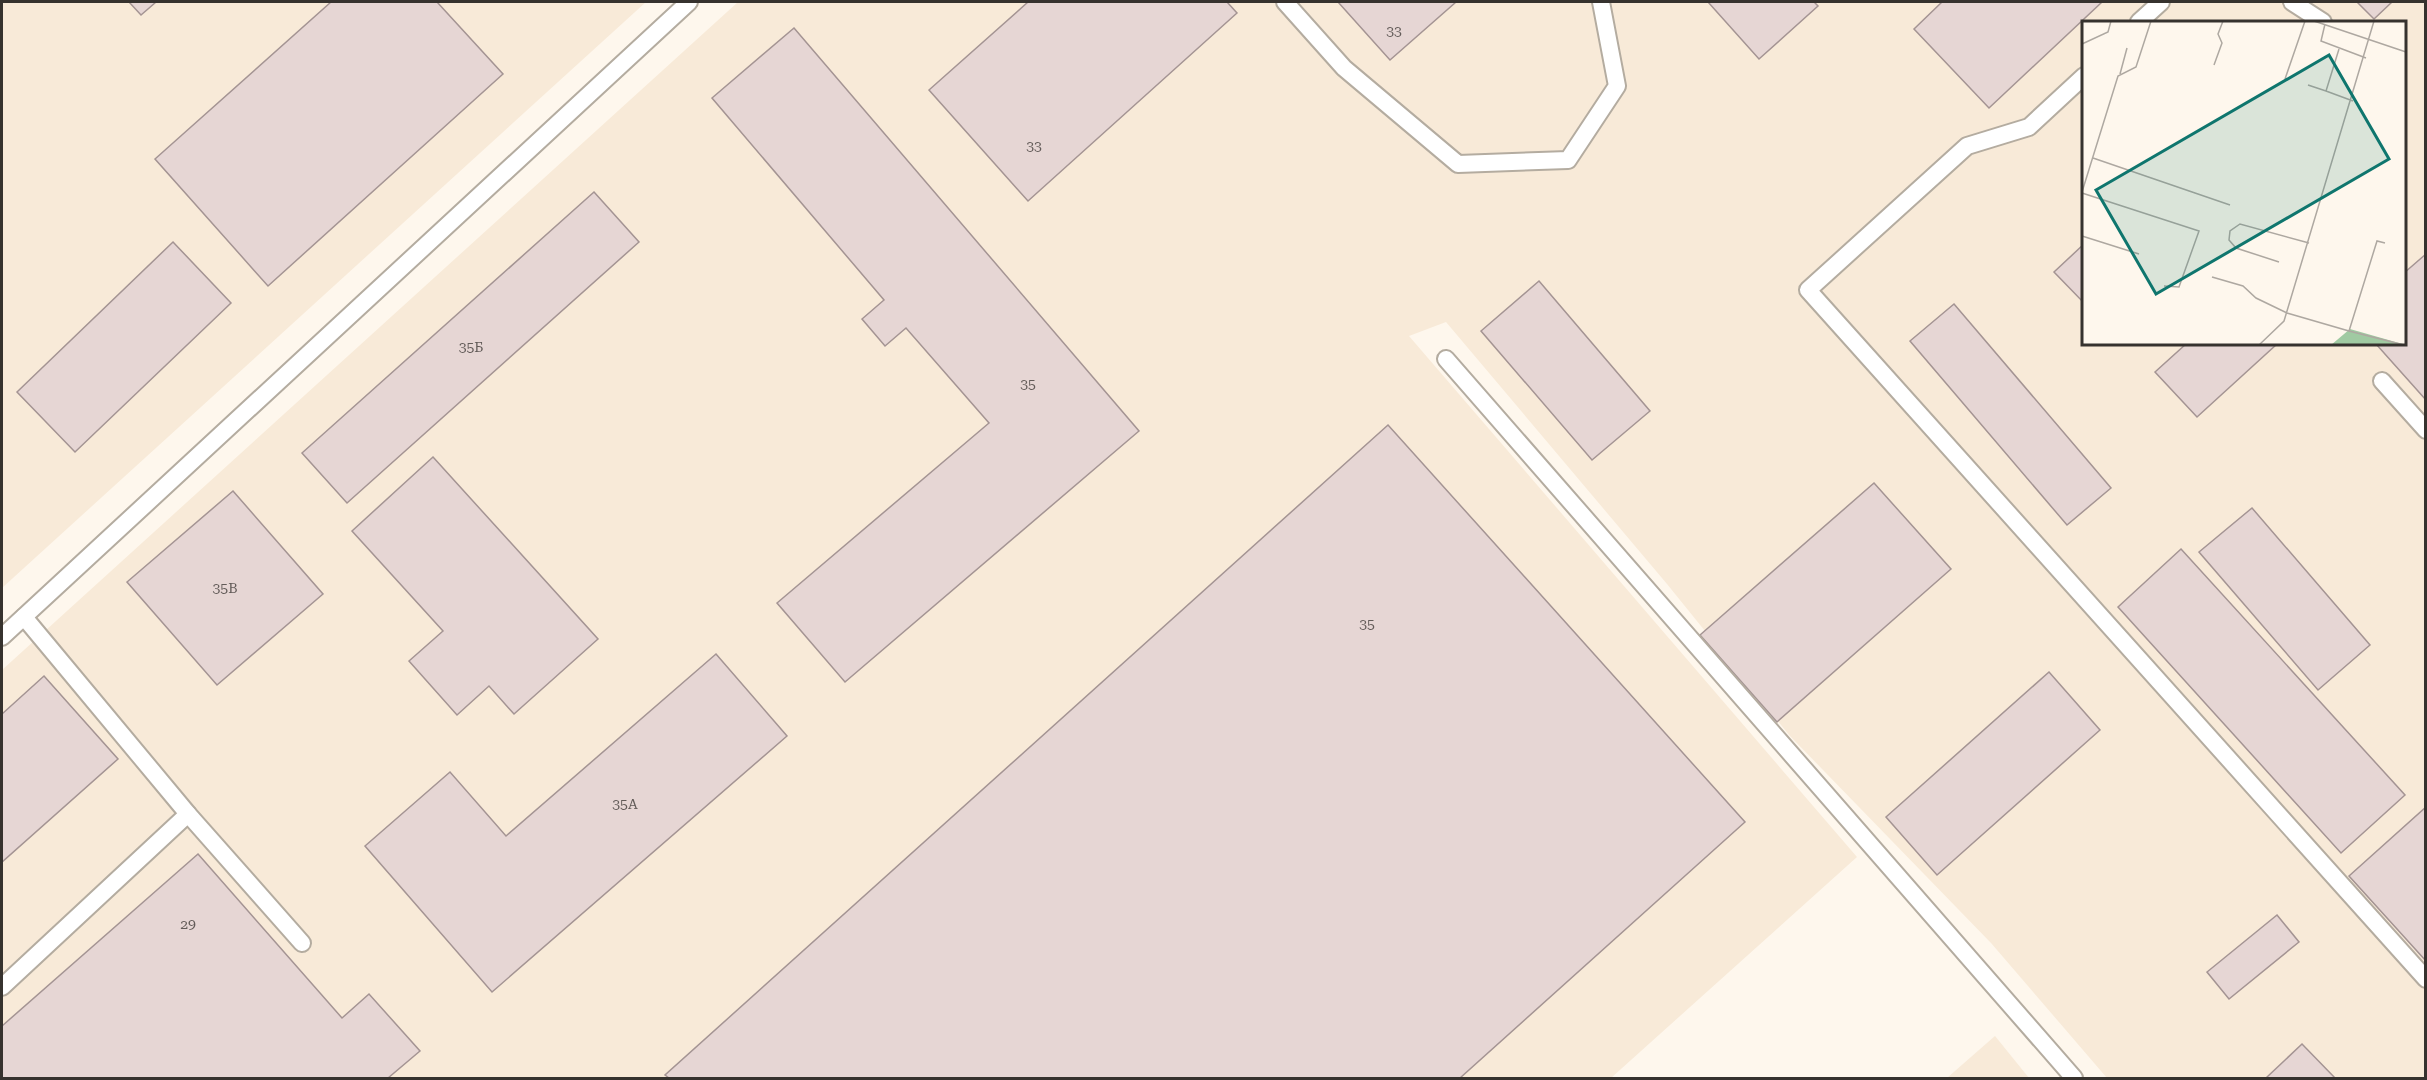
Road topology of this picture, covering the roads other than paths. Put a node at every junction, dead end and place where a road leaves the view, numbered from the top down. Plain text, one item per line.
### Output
1 (689, 2) edge
2 (1285, 2) edge
3 (1601, 2) edge
4 (2161, 2) edge
5 (2292, 2) edge
6 (2140, 21) edge
7 (2321, 21) edge
8 (2082, 78) edge
9 (1446, 359) dead end
10 (2382, 381) dead end
11 (2426, 430) edge
12 (24, 617) junction
13 (2, 638) edge
14 (188, 814) junction
15 (302, 943) dead end
16 (2426, 979) edge
17 (2, 987) edge
18 (2074, 1078) edge

1 - 12 lane
2 - 3 lane
4 - 6 lane
5 - 7 lane
8 - 16 lane
9 - 18 lane
10 - 11 lane
12 - 13 lane
12 - 14 lane
14 - 15 lane
14 - 17 lane

